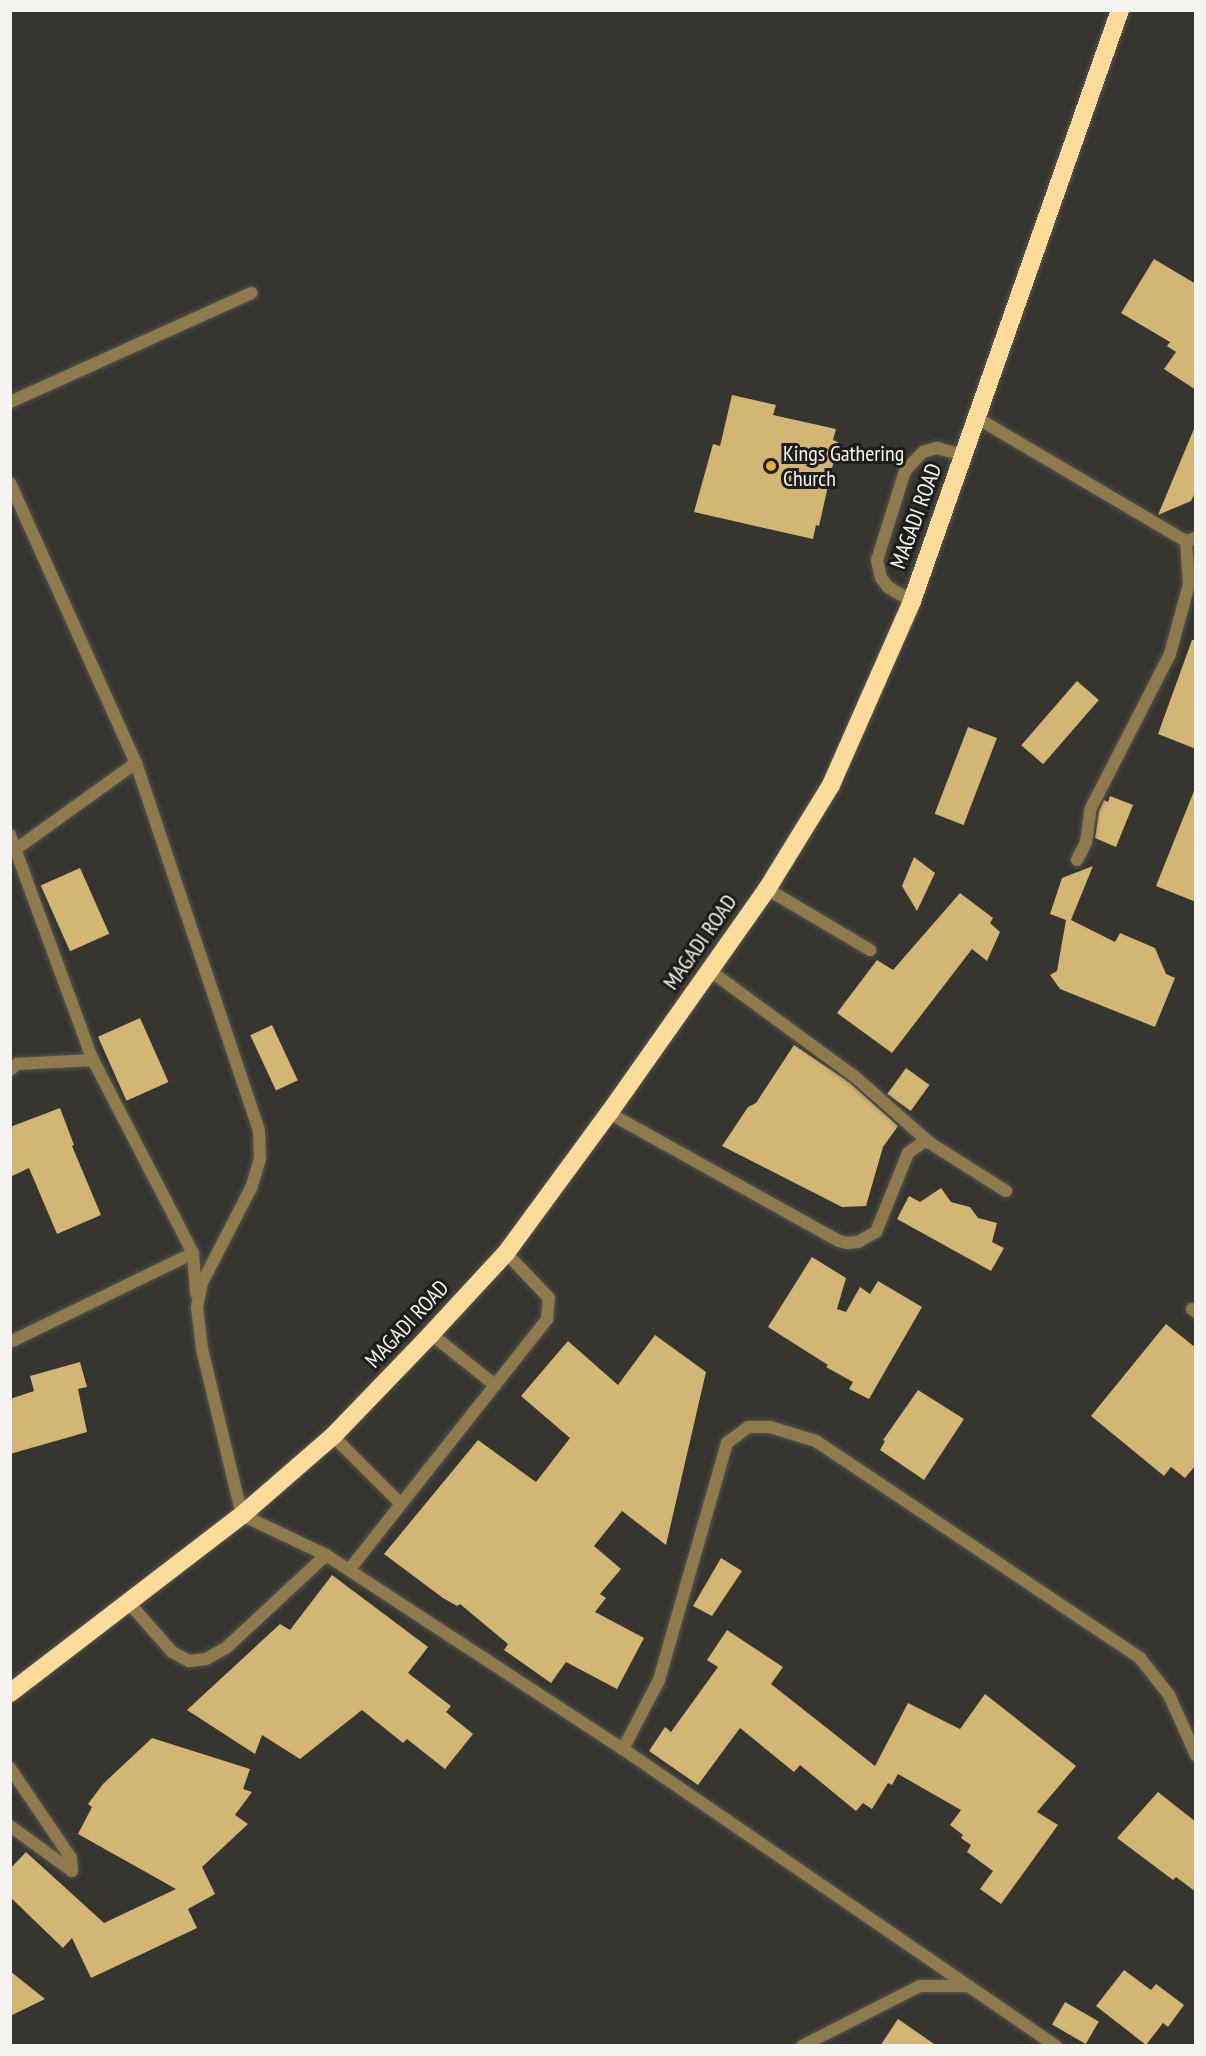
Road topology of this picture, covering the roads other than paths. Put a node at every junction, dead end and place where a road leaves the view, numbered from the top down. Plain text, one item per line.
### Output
1 (1120, 10) edge
2 (251, 293) dead end
3 (10, 402) edge
4 (977, 418) junction
5 (963, 455) junction
6 (10, 483) edge
7 (1191, 539) edge
8 (912, 601) junction
9 (136, 763) junction
10 (10, 835) edge
11 (14, 851) edge
12 (1077, 860) dead end
13 (767, 889) junction
14 (870, 950) dead end
15 (709, 970) junction
16 (93, 1060) junction
17 (10, 1070) edge
18 (609, 1113) junction
19 (930, 1143) junction
20 (1006, 1191) dead end
21 (193, 1252) junction
22 (506, 1253) junction
23 (197, 1307) junction
24 (431, 1334) junction
25 (10, 1342) edge
26 (495, 1385) junction
27 (333, 1436) junction
28 (401, 1504) junction
29 (242, 1515) junction
30 (326, 1555) junction
31 (349, 1570) junction
32 (129, 1603) junction
33 (10, 1693) edge
34 (623, 1749) junction
35 (1196, 1755) edge
36 (10, 1768) edge
37 (10, 1826) edge
38 (969, 1986) junction
39 (802, 2046) edge
40 (1056, 2046) edge

1 - 4 highway, MAGADI ROAD
2 - 3 street
4 - 5 highway, MAGADI ROAD
4 - 7 street
5 - 8 highway, MAGADI ROAD
5 - 8 street
6 - 9 street
7 - 12 street
8 - 13 highway, MAGADI ROAD
9 - 11 street
9 - 23 street
10 - 11 street
11 - 16 street
13 - 14 street
13 - 15 highway, MAGADI ROAD
15 - 18 highway, MAGADI ROAD
15 - 19 street
16 - 17 street
16 - 21 street
18 - 19 street
18 - 22 highway, MAGADI ROAD
19 - 20 street
21 - 23 street
21 - 25 street
22 - 24 highway, MAGADI ROAD
22 - 26 street
23 - 29 street
24 - 26 street
24 - 27 highway, MAGADI ROAD
26 - 28 street
27 - 28 street
27 - 29 highway, MAGADI ROAD
28 - 31 street
29 - 30 street
29 - 32 highway, MAGADI ROAD
30 - 31 street
30 - 32 street
31 - 34 street
32 - 33 highway, MAGADI ROAD
34 - 35 street
34 - 38 street
36 - 37 street
38 - 39 street
38 - 40 street

